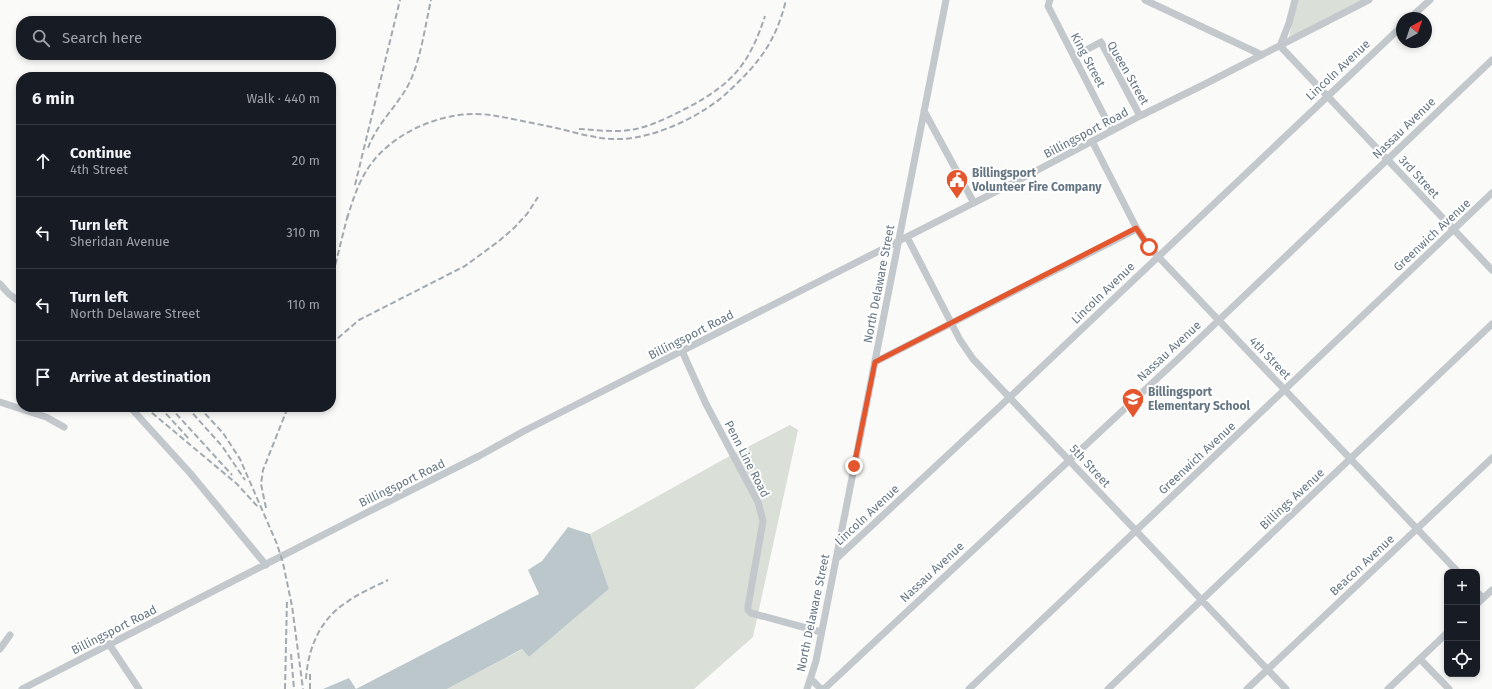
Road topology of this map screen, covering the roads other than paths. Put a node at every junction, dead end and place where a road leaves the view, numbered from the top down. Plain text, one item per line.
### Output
1 (946, 0) edge
2 (1050, 0) edge
3 (1145, 0) edge
4 (1295, 0) edge
5 (1369, 0) edge
6 (1430, 0) edge
7 (1417, 12) edge
8 (1396, 32) edge
9 (1280, 46) junction
10 (1262, 55) junction
11 (1075, 56) junction
12 (1492, 60) edge
13 (1327, 96) junction
14 (924, 111) junction
15 (1140, 116) junction
16 (1112, 131) junction
17 (1092, 141) junction
18 (1387, 160) junction
19 (1492, 193) edge
20 (974, 203) junction
21 (1136, 228) junction
22 (1454, 230) junction
23 (907, 237) junction
24 (899, 241) junction
25 (1157, 256) junction
26 (1492, 270) edge
27 (0, 284) edge
28 (16, 299) edge
29 (1218, 320) junction
30 (952, 324) junction
31 (1492, 324) edge
32 (682, 351) junction
33 (875, 362) junction
34 (1284, 390) junction
35 (1010, 397) junction
36 (0, 402) edge
37 (16, 407) edge
38 (31, 412) edge
39 (135, 412) edge
40 (64, 427) dead end
41 (1492, 458) edge
42 (1350, 459) junction
43 (1069, 460) junction
44 (1417, 529) junction
45 (1136, 530) junction
46 (836, 559) junction
47 (266, 565) junction
48 (1455, 569) edge
49 (1492, 590) edge
50 (1480, 595) edge
51 (1483, 598) junction
52 (1201, 600) junction
53 (1480, 601) edge
54 (821, 632) junction
55 (10, 635) dead end
56 (1444, 636) edge
57 (109, 644) junction
58 (0, 649) edge
59 (1420, 659) junction
60 (1268, 669) junction
61 (811, 678) junction
62 (22, 689) edge
63 (139, 689) edge
64 (807, 689) edge
65 (823, 689) edge
66 (969, 689) edge
67 (1108, 689) edge
68 (1247, 689) edge
69 (1286, 689) edge
70 (1388, 689) edge
71 (1449, 689) edge

1 - 14 street, North Delaware Street
2 - 11 street, King Street
3 - 10 street
4 - 9 street
5 - 9 street, Billingsport Road
6 - 7 street
8 - 13 street, Lincoln Avenue
9 - 10 street, Billingsport Road
9 - 13 street, 3rd Street
10 - 15 street, Billingsport Road
11 - 15 street, Queen Street
11 - 16 street, King Street
12 - 18 street, Nassau Avenue
13 - 18 street, 3rd Street
13 - 25 street, Lincoln Avenue
14 - 20 street
14 - 24 street, North Delaware Street
15 - 16 street, Billingsport Road
16 - 17 street, Billingsport Road
17 - 20 street, Billingsport Road
17 - 21 street, 4th Street
18 - 22 street, 3rd Street
18 - 29 street, Nassau Avenue
19 - 22 street, Greenwich Avenue
20 - 23 street, Billingsport Road
21 - 25 street, 4th Street
21 - 30 street
22 - 26 street, 3rd Street
22 - 34 street, Greenwich Avenue
23 - 24 street, Billingsport Road
23 - 30 street, 5th Street
24 - 32 street, Billingsport Road
24 - 33 street, North Delaware Street
25 - 29 street, 4th Street
25 - 35 street, Lincoln Avenue
27 - 28 street
29 - 34 street, 4th Street
29 - 43 street, Nassau Avenue
30 - 33 street
30 - 35 street, 5th Street
31 - 42 street, Billings Avenue
32 - 47 street, Billingsport Road
32 - 54 street, Penn Line Road
33 - 46 street, North Delaware Street
34 - 42 street, 4th Street
34 - 45 street, Greenwich Avenue
35 - 43 street, 5th Street
35 - 46 street, Lincoln Avenue
36 - 37 street
38 - 40 street
39 - 47 street
41 - 44 street, Beacon Avenue
42 - 44 street, 4th Street
42 - 52 street, Billings Avenue
43 - 45 street, 5th Street
43 - 65 street, Nassau Avenue
44 - 48 street, 4th Street
44 - 60 street, Beacon Avenue
45 - 52 street, 5th Street
45 - 66 street, Greenwich Avenue
46 - 54 street, North Delaware Street
47 - 57 street, Billingsport Road
49 - 51 street
50 - 51 street
51 - 53 street
52 - 60 street, 5th Street
52 - 67 street, Billings Avenue
54 - 61 street, North Delaware Street
55 - 58 street
56 - 59 street
57 - 62 street, Billingsport Road
57 - 63 street
59 - 70 street
59 - 71 street
60 - 68 street, Beacon Avenue
60 - 69 street, 5th Street
61 - 64 street, North Delaware Street
61 - 65 street

